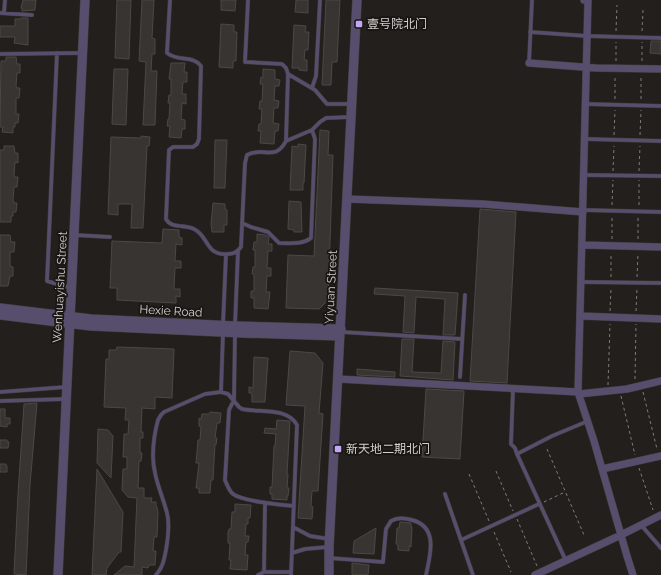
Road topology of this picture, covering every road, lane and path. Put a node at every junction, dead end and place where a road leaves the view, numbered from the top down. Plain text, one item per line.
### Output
1 (5, 0) edge
2 (86, 0) edge
3 (170, 0) edge
4 (248, 0) edge
5 (320, 0) edge
6 (357, 0) edge
7 (532, 0) edge
8 (584, 0) edge
9 (617, 5) dead end
10 (643, 10) dead end
11 (2, 13) edge
12 (32, 14) dead end
13 (530, 32) junction
14 (587, 36) junction
15 (616, 37) junction
16 (642, 38) junction
17 (661, 38) edge
18 (57, 53) junction
19 (83, 53) junction
20 (0, 54) edge
21 (529, 63) joint
22 (587, 68) junction
23 (616, 69) junction
24 (642, 69) junction
25 (661, 70) edge
26 (288, 74) junction
27 (312, 88) junction
28 (352, 104) junction
29 (586, 104) junction
30 (615, 104) junction
31 (641, 105) junction
32 (661, 106) edge
33 (351, 117) junction
34 (312, 130) junction
35 (585, 139) junction
36 (614, 140) junction
37 (640, 140) junction
38 (286, 141) junction
39 (661, 141) edge
40 (584, 175) junction
41 (613, 175) junction
42 (639, 176) junction
43 (661, 176) edge
44 (347, 199) junction
45 (583, 211) junction
46 (612, 211) junction
47 (639, 211) junction
48 (661, 212) edge
49 (242, 223) junction
50 (74, 235) junction
51 (110, 237) dead end
52 (583, 245) junction
53 (612, 246) junction
54 (638, 247) junction
55 (661, 247) edge
56 (238, 251) junction
57 (226, 254) junction
58 (582, 282) junction
59 (611, 282) junction
60 (637, 283) junction
61 (661, 283) edge
62 (72, 288) junction
63 (465, 295) dead end
64 (0, 308) edge
65 (0, 315) edge
66 (581, 316) junction
67 (610, 317) junction
68 (636, 318) junction
69 (661, 318) edge
70 (71, 320) junction
71 (223, 329) junction
72 (235, 329) junction
73 (340, 332) junction
74 (462, 339) junction
75 (460, 377) dead end
76 (338, 379) junction
77 (661, 381) edge
78 (638, 386) junction
79 (67, 387) junction
80 (513, 388) junction
81 (608, 391) junction
82 (0, 392) edge
83 (221, 392) junction
84 (579, 393) junction
85 (67, 399) junction
86 (234, 400) junction
87 (0, 401) edge
88 (588, 421) junction
89 (547, 449) dead end
90 (516, 454) junction
91 (660, 456) edge
92 (602, 468) junction
93 (496, 471) dead end
94 (566, 492) junction
95 (445, 494) dead end
96 (265, 503) junction
97 (540, 504) junction
98 (294, 506) junction
99 (515, 515) junction
100 (661, 515) edge
101 (641, 525) junction
102 (293, 527) junction
103 (584, 535) dead end
104 (621, 535) junction
105 (461, 540) junction
106 (329, 543) junction
107 (661, 548) edge
108 (292, 553) junction
109 (329, 558) junction
110 (566, 561) junction
111 (264, 572) junction
112 (291, 574) edge
113 (538, 574) edge
114 (58, 575) edge
115 (156, 575) edge
116 (258, 575) edge
117 (329, 575) edge
118 (426, 575) edge
119 (473, 575) edge
120 (633, 575) edge

1 - 11 lane
2 - 19 street, Wenhuayishu Street
3 - 57 lane
4 - 26 lane
5 - 27 lane
6 - 28 street, Yiyuan Street
7 - 13 lane
8 - 14 street
9 - 15 path
10 - 16 path
11 - 12 lane
13 - 14 lane
13 - 21 lane
14 - 15 lane
14 - 22 street
15 - 16 lane
15 - 23 path
16 - 17 lane
16 - 24 path
18 - 19 lane
18 - 20 lane
18 - 62 lane
19 - 50 street, Wenhuayishu Street
21 - 22 street
22 - 23 street
22 - 29 street
23 - 24 street
23 - 30 path
24 - 25 street
24 - 31 path
26 - 27 lane
26 - 38 lane
27 - 28 lane
28 - 33 street, Yiyuan Street
29 - 30 lane
29 - 35 street
30 - 31 lane
30 - 36 path
31 - 32 lane
31 - 37 path
33 - 34 lane
33 - 44 street, Yiyuan Street
34 - 38 lane
34 - 49 lane
35 - 36 lane
35 - 40 street
36 - 37 lane
36 - 41 path
37 - 39 lane
37 - 42 path
38 - 49 lane
40 - 41 lane
40 - 45 street
41 - 42 lane
41 - 46 path
42 - 43 lane
42 - 47 path
44 - 45 street
44 - 73 street, Yiyuan Street
45 - 46 lane
45 - 52 street
46 - 47 lane
46 - 53 path
47 - 48 lane
47 - 54 path
49 - 56 lane
50 - 51 lane
50 - 62 street, Wenhuayishu Street
52 - 53 street
52 - 58 street
53 - 54 street
53 - 59 path
54 - 55 street
54 - 60 path
56 - 57 lane
56 - 72 lane
57 - 71 lane
58 - 59 lane
58 - 66 street
59 - 60 lane
59 - 67 path
60 - 61 lane
60 - 68 path
62 - 70 street, Wenhuayishu Street
63 - 74 lane
64 - 70 street, Hexie Road
65 - 70 street, Hexie Road
66 - 67 street
66 - 84 street
67 - 68 street
67 - 81 path
68 - 69 street
68 - 78 path
70 - 71 street, Hexie Road
70 - 79 street, Wenhuayishu Street
71 - 72 street, Hexie Road
71 - 83 lane
72 - 73 street, Hexie Road
72 - 86 lane
73 - 74 lane
73 - 76 street, Yiyuan Street
74 - 75 lane
76 - 80 street
76 - 106 street, Yiyuan Street
77 - 78 street
78 - 81 street
78 - 91 path
79 - 82 lane
79 - 85 street, Wenhuayishu Street
80 - 84 street
80 - 90 lane
81 - 84 street
83 - 86 lane
83 - 115 lane
84 - 88 street
85 - 87 lane
85 - 114 street, Wenhuayishu Street
86 - 96 lane
86 - 98 lane
88 - 90 lane
88 - 92 street
89 - 94 path
90 - 97 lane
91 - 92 street
92 - 104 street
93 - 99 path
94 - 97 path
94 - 103 path
95 - 105 lane
96 - 98 lane
96 - 111 lane
97 - 99 lane
97 - 110 lane
98 - 102 lane
99 - 105 lane
99 - 113 path
100 - 101 street
101 - 104 street
101 - 107 lane
102 - 106 lane
102 - 108 lane
104 - 110 street
104 - 120 street
105 - 119 lane
106 - 108 lane
106 - 109 street, Yiyuan Street
108 - 112 lane
109 - 117 street, Yiyuan Street
109 - 118 lane
110 - 113 street
111 - 112 lane
111 - 116 lane

